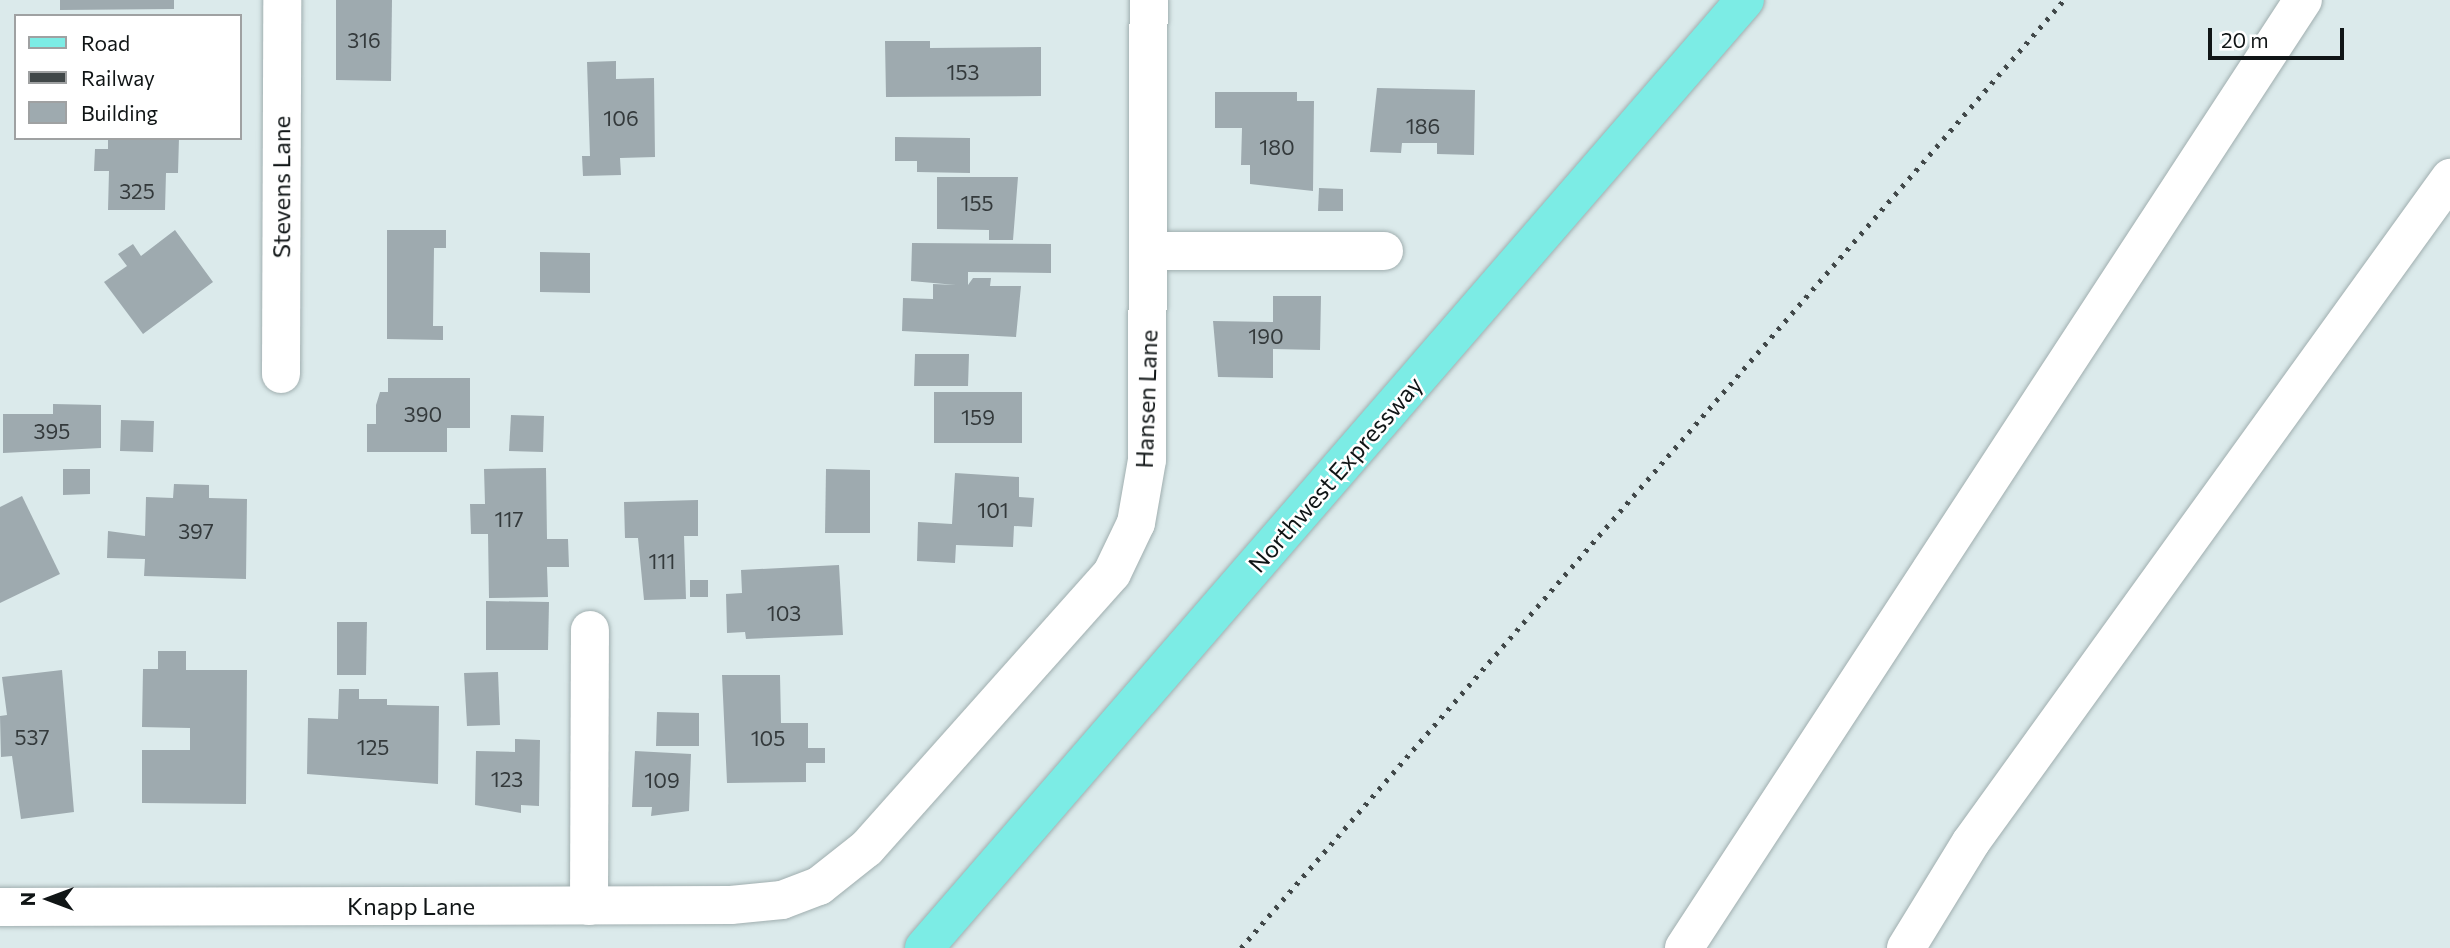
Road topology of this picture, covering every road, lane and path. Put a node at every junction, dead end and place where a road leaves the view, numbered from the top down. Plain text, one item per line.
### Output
1 (282, 0) edge
2 (1149, 0) edge
3 (1745, 0) edge
4 (2303, 0) edge
5 (2450, 178) edge
6 (1148, 251) junction
7 (1384, 251) dead end
8 (281, 374) dead end
9 (590, 630) dead end
10 (819, 886) joint
11 (589, 906) junction
12 (0, 907) edge
13 (924, 948) edge
14 (1684, 948) edge
15 (1906, 948) edge

1 - 8 street, Stevens Lane
2 - 6 street, Hansen Lane
3 - 13 main road, Northwest Expressway
4 - 14 street
5 - 15 street
6 - 7 street
6 - 10 street, Hansen Lane
9 - 11 street
10 - 11 street, Knapp Lane
11 - 12 street, Knapp Lane

